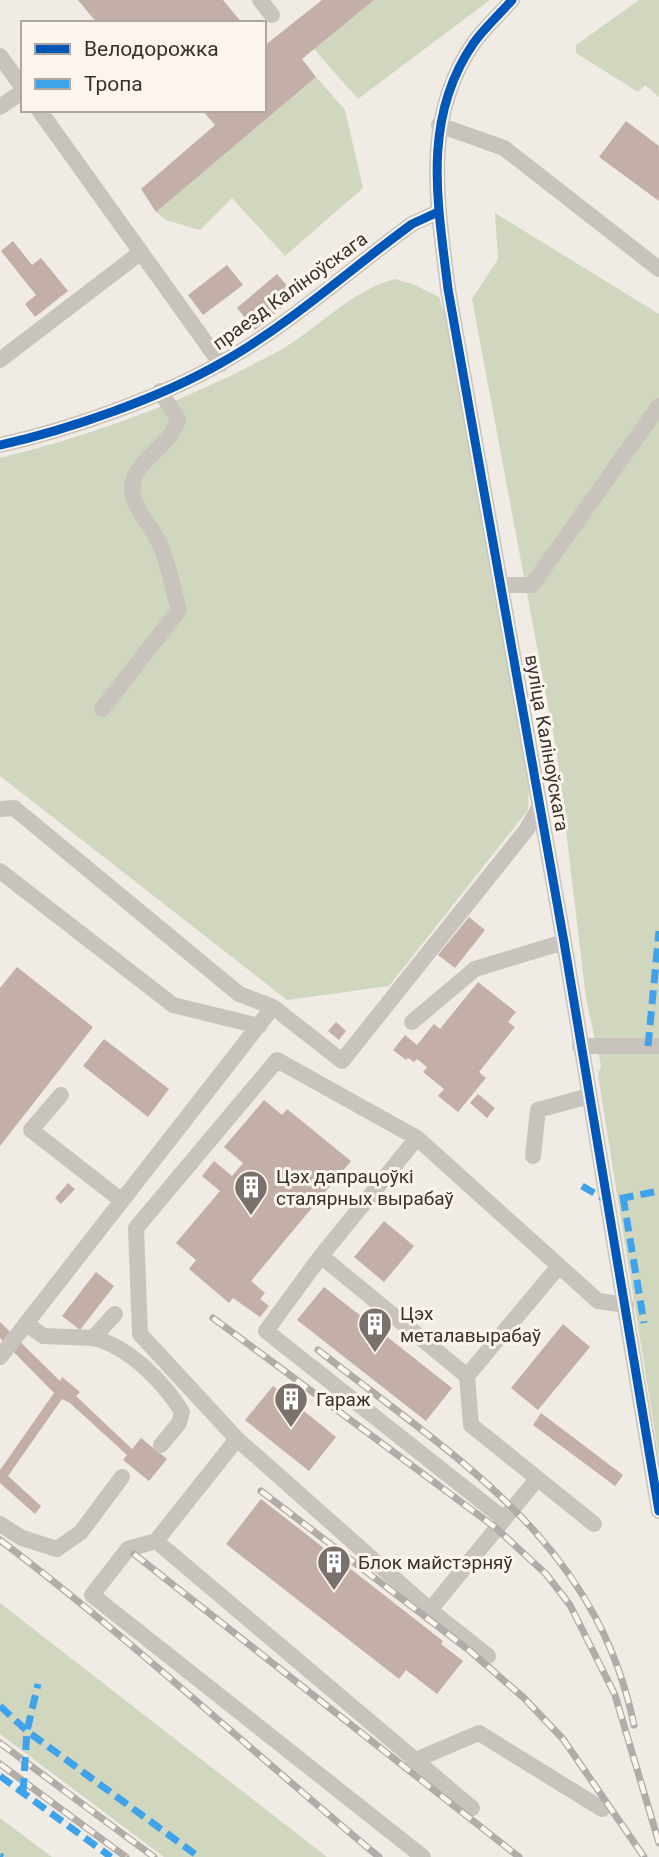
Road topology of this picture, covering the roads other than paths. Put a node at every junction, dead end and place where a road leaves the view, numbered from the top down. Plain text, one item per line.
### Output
1 (260, 0) edge
2 (512, 0) edge
3 (272, 15) dead end
4 (0, 56) edge
5 (21, 87) edge
6 (21, 91) edge
7 (0, 107) edge
8 (39, 112) edge
9 (439, 125) junction
10 (438, 212) junction
11 (140, 253) junction
12 (659, 269) edge
13 (0, 360) edge
14 (221, 364) junction
15 (160, 391) junction
16 (659, 406) edge
17 (0, 445) edge
18 (501, 585) junction
19 (102, 709) dead end
20 (540, 806) junction
21 (0, 809) edge
22 (0, 871) edge
23 (564, 942) junction
24 (273, 1007) junction
25 (412, 1022) dead end
26 (259, 1026) junction
27 (580, 1046) junction
28 (659, 1046) edge
29 (61, 1095) dead end
30 (589, 1096) junction
31 (417, 1138) junction
32 (533, 1156) dead end
33 (121, 1200) junction
34 (321, 1256) junction
35 (559, 1266) junction
36 (626, 1305) junction
37 (115, 1314) dead end
38 (26, 1323) junction
39 (93, 1338) junction
40 (0, 1357) edge
41 (467, 1376) junction
42 (237, 1439) junction
43 (160, 1445) dead end
44 (122, 1477) dead end
45 (537, 1479) junction
46 (659, 1511) edge
47 (504, 1519) junction
48 (0, 1524) edge
49 (594, 1524) dead end
50 (156, 1541) junction
51 (430, 1610) junction
52 (488, 1656) dead end
53 (413, 1761) junction
54 (472, 1808) dead end
55 (602, 1809) dead end
56 (423, 1857) edge

1 - 3 street
2 - 9 street, вуліца Каліноўскага
4 - 5 street
6 - 7 street
8 - 11 street
9 - 10 street, вуліца Каліноўскага
9 - 12 street
10 - 14 street, праезд Каліноўскага
10 - 18 street, вуліца Каліноўскага
11 - 13 street
11 - 14 street
14 - 15 street, праезд Каліноўскага
15 - 17 street, праезд Каліноўскага
15 - 19 street
16 - 18 street
18 - 20 street, вуліца Каліноўскага
20 - 23 street, вуліца Каліноўскага
20 - 24 street
21 - 24 street
22 - 26 street
23 - 25 street
23 - 27 street, вуліца Каліноўскага
24 - 26 street
26 - 33 street
27 - 28 street
27 - 30 street, вуліца Каліноўскага
29 - 33 street
30 - 32 street
30 - 36 street, вуліца Каліноўскага
31 - 34 street
31 - 35 street
31 - 42 street
33 - 38 street
34 - 41 street
34 - 47 street
35 - 36 street
35 - 41 street
36 - 46 street, вуліца Каліноўскага
37 - 39 street
38 - 39 street
38 - 40 street
39 - 43 street
41 - 45 street
42 - 50 street
42 - 51 street
44 - 48 street
45 - 47 street
45 - 49 street
47 - 51 street
50 - 53 street
50 - 56 street
51 - 52 street
53 - 54 street
53 - 55 street

